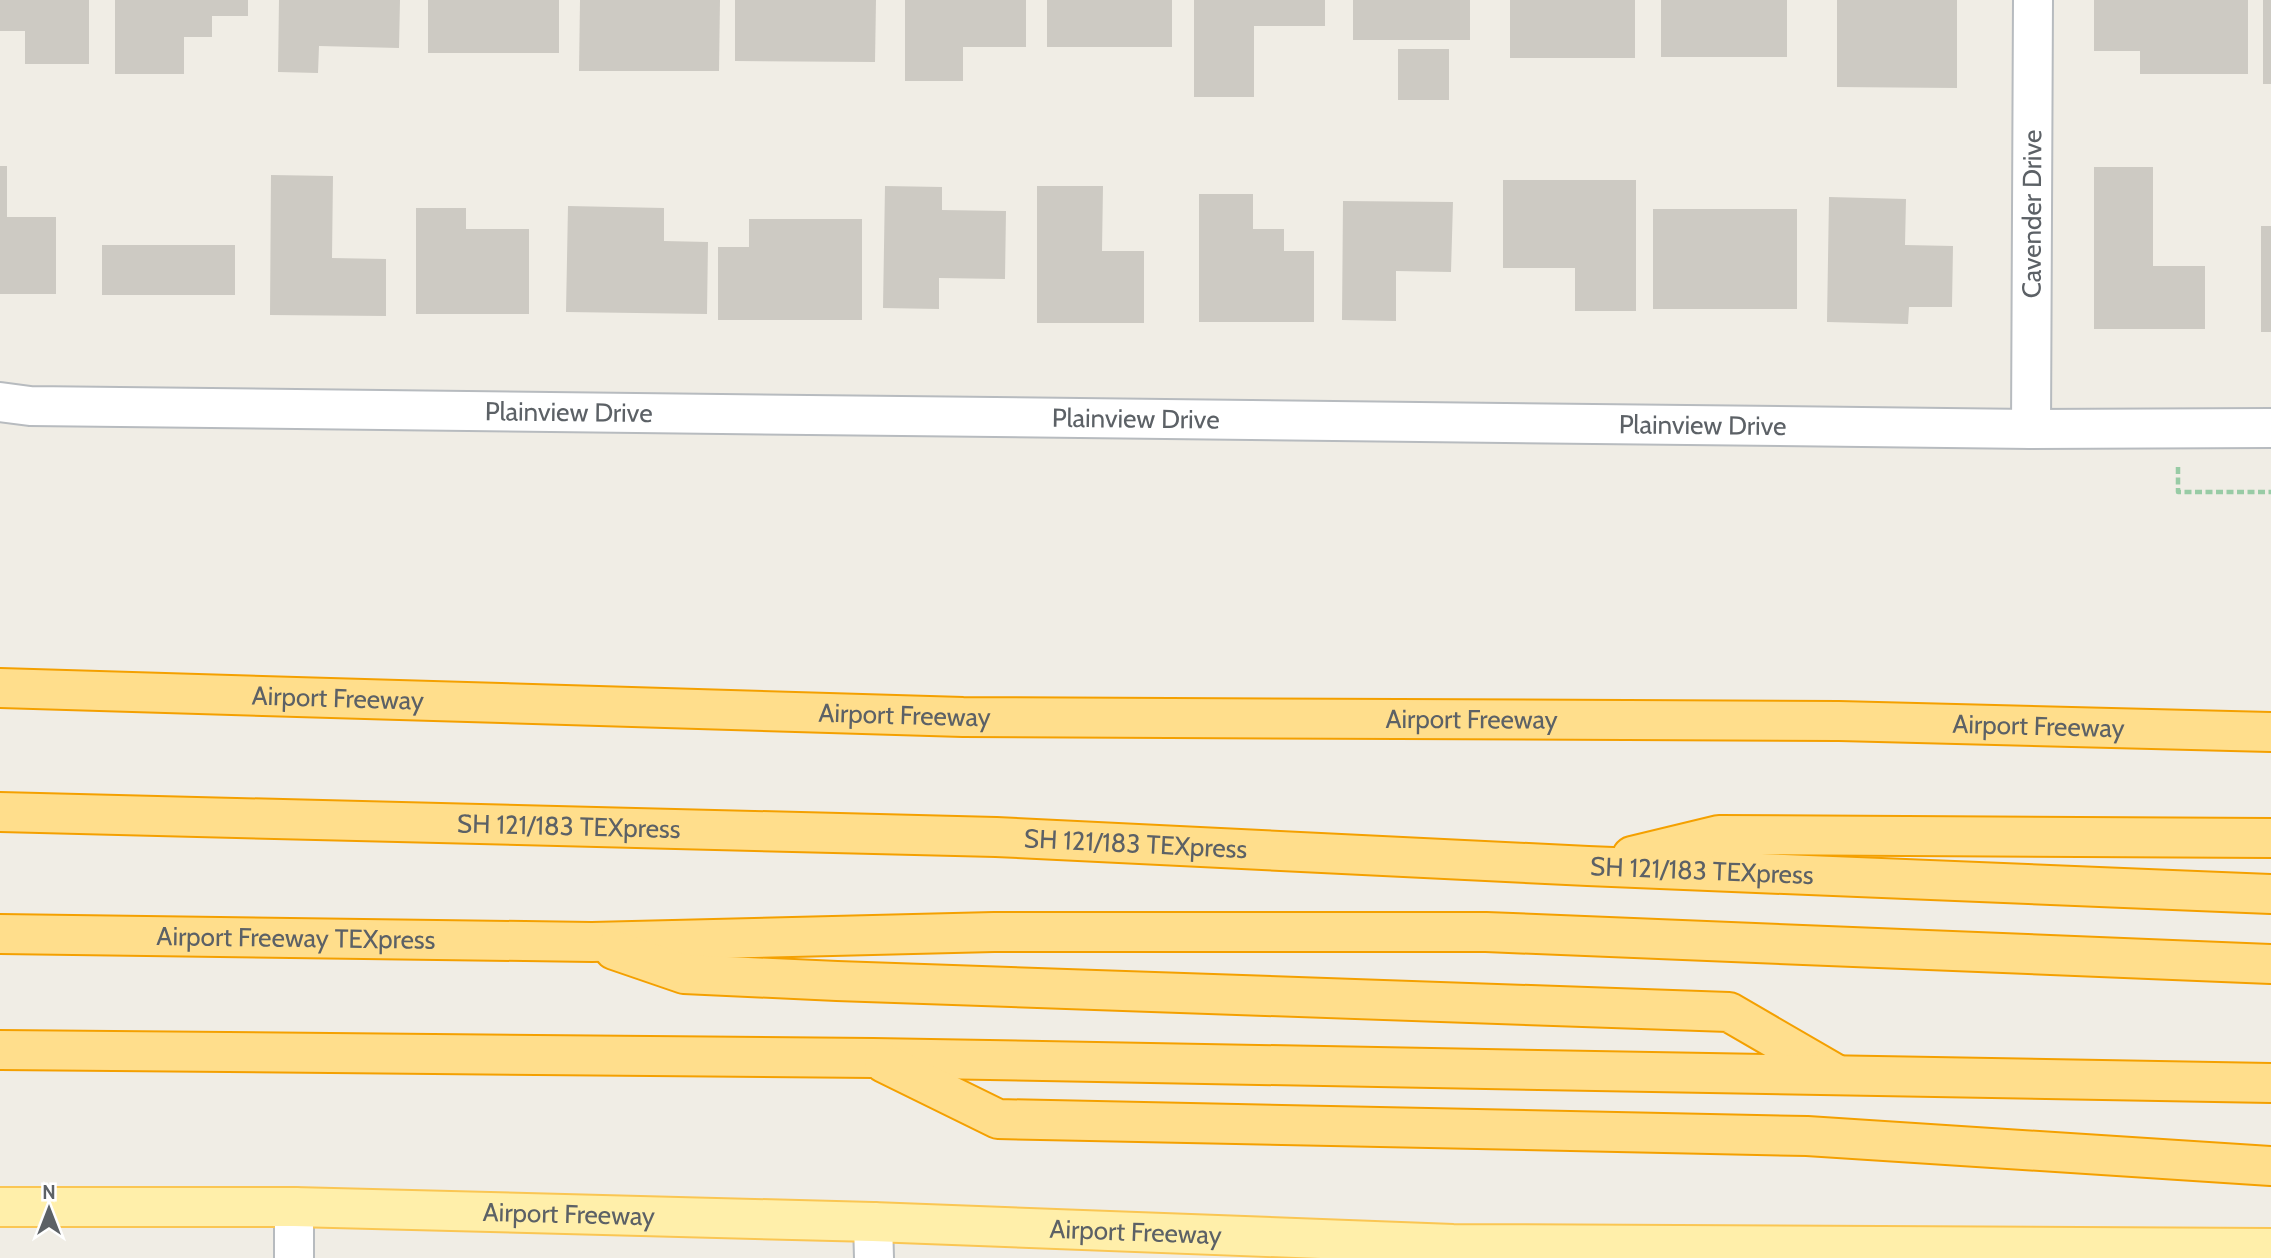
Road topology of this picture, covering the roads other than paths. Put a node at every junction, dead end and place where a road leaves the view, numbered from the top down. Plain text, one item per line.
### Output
1 (2033, 0) edge
2 (0, 402) edge
3 (2271, 428) edge
4 (2031, 429) junction
5 (0, 688) edge
6 (2271, 732) edge
7 (0, 812) edge
8 (2271, 838) edge
9 (1588, 866) junction
10 (2271, 894) edge
11 (0, 934) edge
12 (592, 942) junction
13 (2271, 964) edge
14 (0, 1050) edge
15 (873, 1058) junction
16 (1836, 1074) junction
17 (2271, 1083) edge
18 (2271, 1166) edge
19 (0, 1207) edge
20 (294, 1207) junction
21 (874, 1240) edge
22 (2271, 1248) edge
23 (1453, 1251) edge
24 (2044, 1253) edge
25 (294, 1258) edge

1 - 4 street, Cavender Drive
2 - 4 street, Plainview Drive
3 - 4 street, Plainview Drive
5 - 6 highway, Airport Freeway
7 - 9 highway, SH 121/183 TEXpress
8 - 9 highway
9 - 10 highway, SH 121/183 TEXpress
11 - 12 highway, Airport Freeway TEXpress
12 - 13 highway
12 - 16 highway
14 - 15 highway
15 - 16 highway
15 - 18 highway
16 - 17 highway
19 - 20 main road, Airport Freeway
20 - 21 main road, Airport Freeway
20 - 25 street
21 - 23 main road, Airport Freeway
22 - 24 main road, Airport Freeway
23 - 24 main road, Airport Freeway

